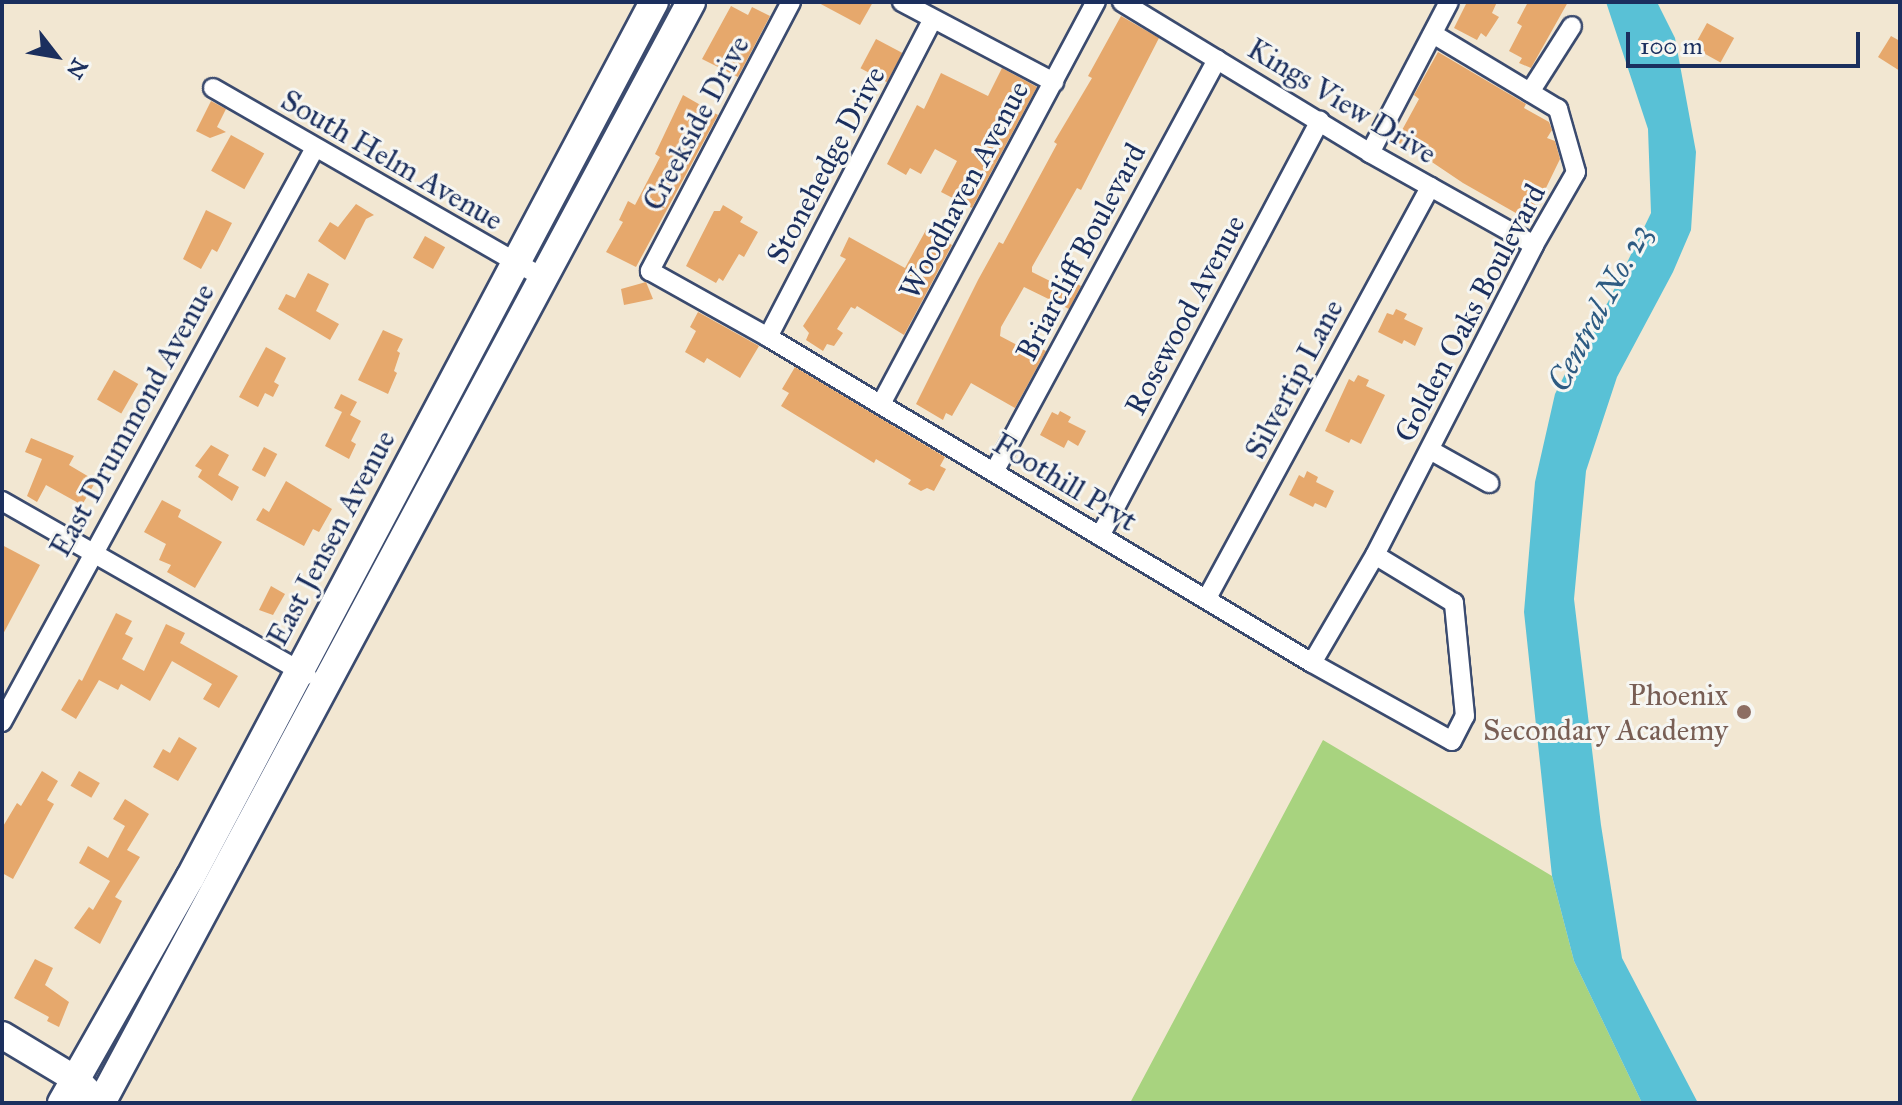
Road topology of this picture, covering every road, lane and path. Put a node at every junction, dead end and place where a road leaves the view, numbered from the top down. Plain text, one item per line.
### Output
1 (654, 2) edge
2 (691, 2) edge
3 (791, 2) edge
4 (902, 2) edge
5 (1096, 2) edge
6 (1122, 2) edge
7 (1449, 2) edge
8 (933, 19) junction
9 (1572, 26) dead end
10 (1433, 34) junction
11 (1217, 59) junction
12 (1054, 82) junction
13 (213, 88) dead end
14 (1530, 92) junction
15 (1320, 121) junction
16 (315, 148) junction
17 (1370, 153) junction
18 (1430, 187) junction
19 (1534, 245) junction
20 (515, 264) junction
21 (650, 271) joint
22 (544, 278) junction
23 (768, 337) junction
24 (881, 404) junction
25 (1430, 450) junction
26 (994, 472) junction
27 (1489, 483) dead end
28 (2, 501) edge
29 (1100, 536) junction
30 (91, 552) junction
31 (1375, 555) junction
32 (1207, 598) junction
33 (1312, 663) junction
34 (300, 671) junction
35 (327, 686) junction
36 (2, 722) edge
37 (2, 1035) edge
38 (70, 1092) edge
39 (100, 1103) edge

1 - 20 main road, East Jensen Avenue
2 - 22 main road
3 - 21 street, Creekside Drive
4 - 8 street
5 - 12 street, Woodhaven Avenue
6 - 11 street, Kings View Drive
7 - 10 street
8 - 12 street
8 - 23 street, Stonehedge Drive
9 - 14 street
10 - 14 street, Golden Oaks Boulevard
10 - 17 street
11 - 15 street, Kings View Drive
11 - 26 street, Briarcliff Boulevard
12 - 24 street, Woodhaven Avenue
13 - 16 street, South Helm Avenue
14 - 19 street, Golden Oaks Boulevard
15 - 17 street, Kings View Drive
15 - 29 street, Rosewood Avenue
16 - 20 street, South Helm Avenue
16 - 30 street, East Drummond Avenue
17 - 18 street, Kings View Drive
18 - 19 street, Kings View Drive
18 - 32 street, Silvertip Lane
19 - 25 street, Golden Oaks Boulevard
20 - 22 street, South Helm Avenue
20 - 34 main road, East Jensen Avenue
21 - 23 street, Foothill Prvt
22 - 35 main road
23 - 24 street, Foothill Prvt
24 - 26 street, Foothill Prvt
25 - 27 street
25 - 31 street, Golden Oaks Boulevard
26 - 29 street, Foothill Prvt
28 - 30 street
29 - 32 street, Foothill Prvt
30 - 34 street
30 - 36 street, East Drummond Avenue
31 - 33 street, Golden Oaks Boulevard
31 - 33 street, Foothill Prvt
32 - 33 street, Foothill Prvt
34 - 35 street
34 - 38 main road, East Jensen Avenue
35 - 39 main road
37 - 38 street
38 - 39 street

